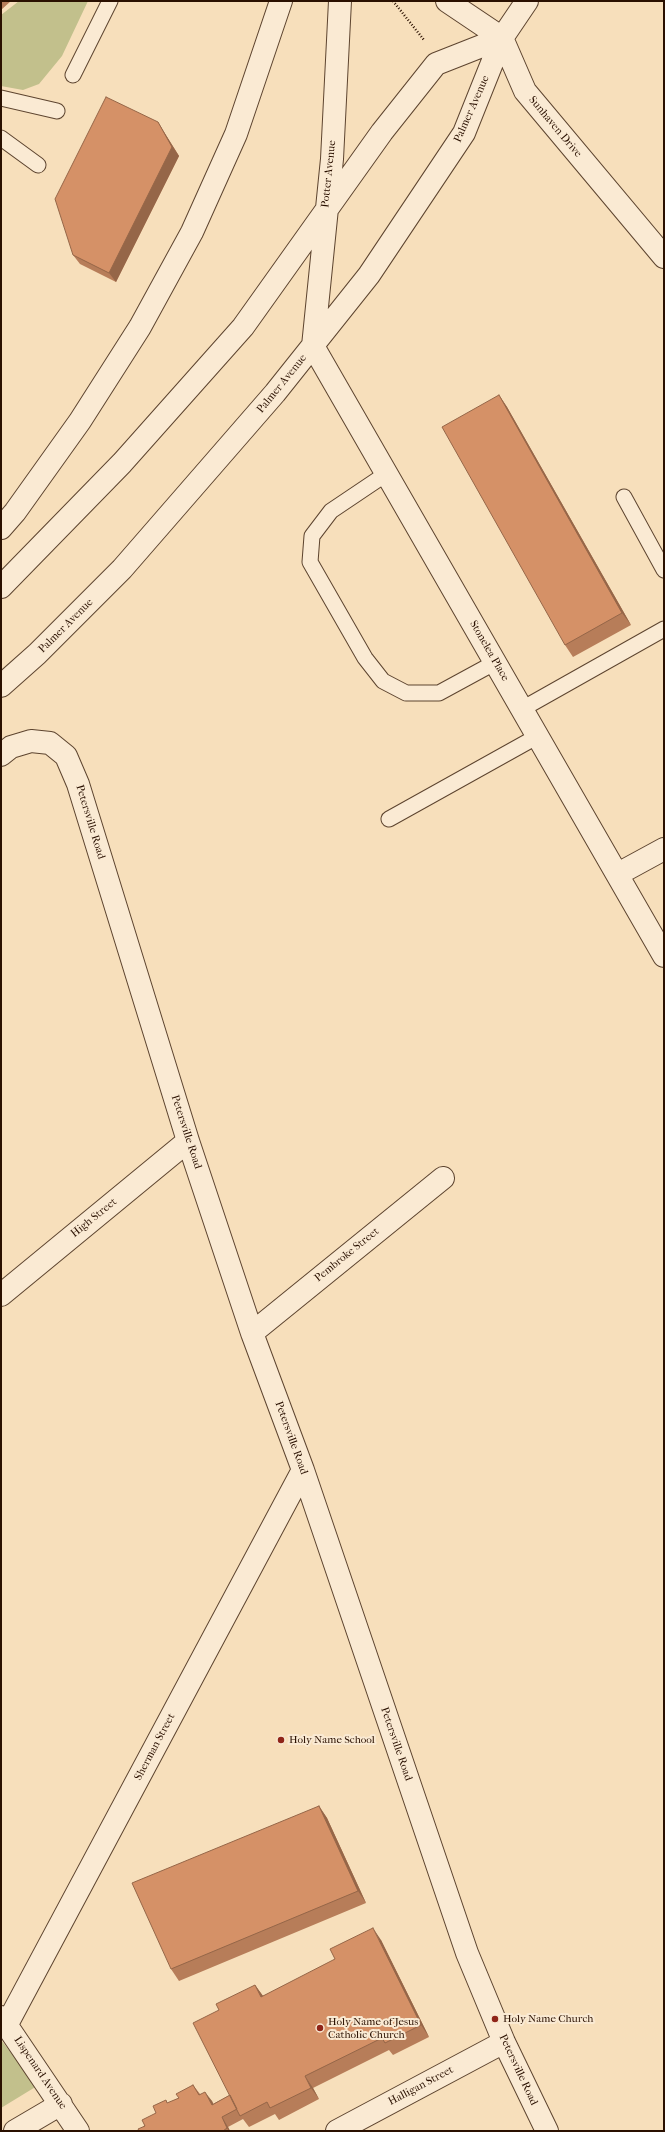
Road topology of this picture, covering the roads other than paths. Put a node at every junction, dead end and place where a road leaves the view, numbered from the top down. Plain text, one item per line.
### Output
1 (110, 1) edge
2 (281, 1) edge
3 (340, 1) edge
4 (447, 1) edge
5 (527, 1) edge
6 (502, 38) junction
7 (73, 75) dead end
8 (1, 98) edge
9 (57, 111) dead end
10 (1, 138) edge
11 (38, 165) dead end
12 (326, 211) junction
13 (664, 257) edge
14 (313, 346) junction
15 (386, 474) junction
16 (624, 497) dead end
17 (1, 528) edge
18 (664, 570) edge
19 (1, 587) edge
20 (664, 630) edge
21 (496, 662) junction
22 (1, 686) edge
23 (522, 709) junction
24 (538, 736) junction
25 (1, 755) edge
26 (389, 819) dead end
27 (664, 849) edge
28 (618, 874) junction
29 (664, 956) edge
30 (188, 1141) junction
31 (443, 1178) dead end
32 (1, 1295) edge
33 (252, 1333) junction
34 (303, 1470) junction
35 (4, 2020) edge
36 (504, 2042) junction
37 (61, 2104) junction
38 (15, 2131) edge
39 (78, 2131) edge
40 (337, 2131) edge
41 (547, 2131) edge

1 - 7 lane
2 - 17 street
3 - 12 street, Potter Avenue
4 - 6 street
5 - 6 street, Palmer Avenue
6 - 12 street
6 - 13 street, Sunhaven Drive
6 - 14 street, Palmer Avenue
8 - 9 lane
10 - 11 lane
12 - 14 street, Potter Avenue
12 - 19 street
14 - 15 street, Stonelea Place
14 - 22 street, Palmer Avenue
15 - 21 street, Stonelea Place
15 - 21 lane
16 - 18 lane
20 - 23 lane
21 - 23 street, Stonelea Place
23 - 24 street, Stonelea Place
24 - 26 lane
24 - 28 street, Stonelea Place
25 - 30 street, Petersville Road
27 - 28 street
28 - 29 street, Stonelea Place
30 - 32 street, High Street
30 - 33 street, Petersville Road
31 - 33 street, Pembroke Street
33 - 34 street, Petersville Road
34 - 35 street, Sherman Street
34 - 36 street, Petersville Road
35 - 37 street, Lispenard Avenue
36 - 40 street, Halligan Street
36 - 41 street, Petersville Road
37 - 38 street
37 - 39 street, Lispenard Avenue

